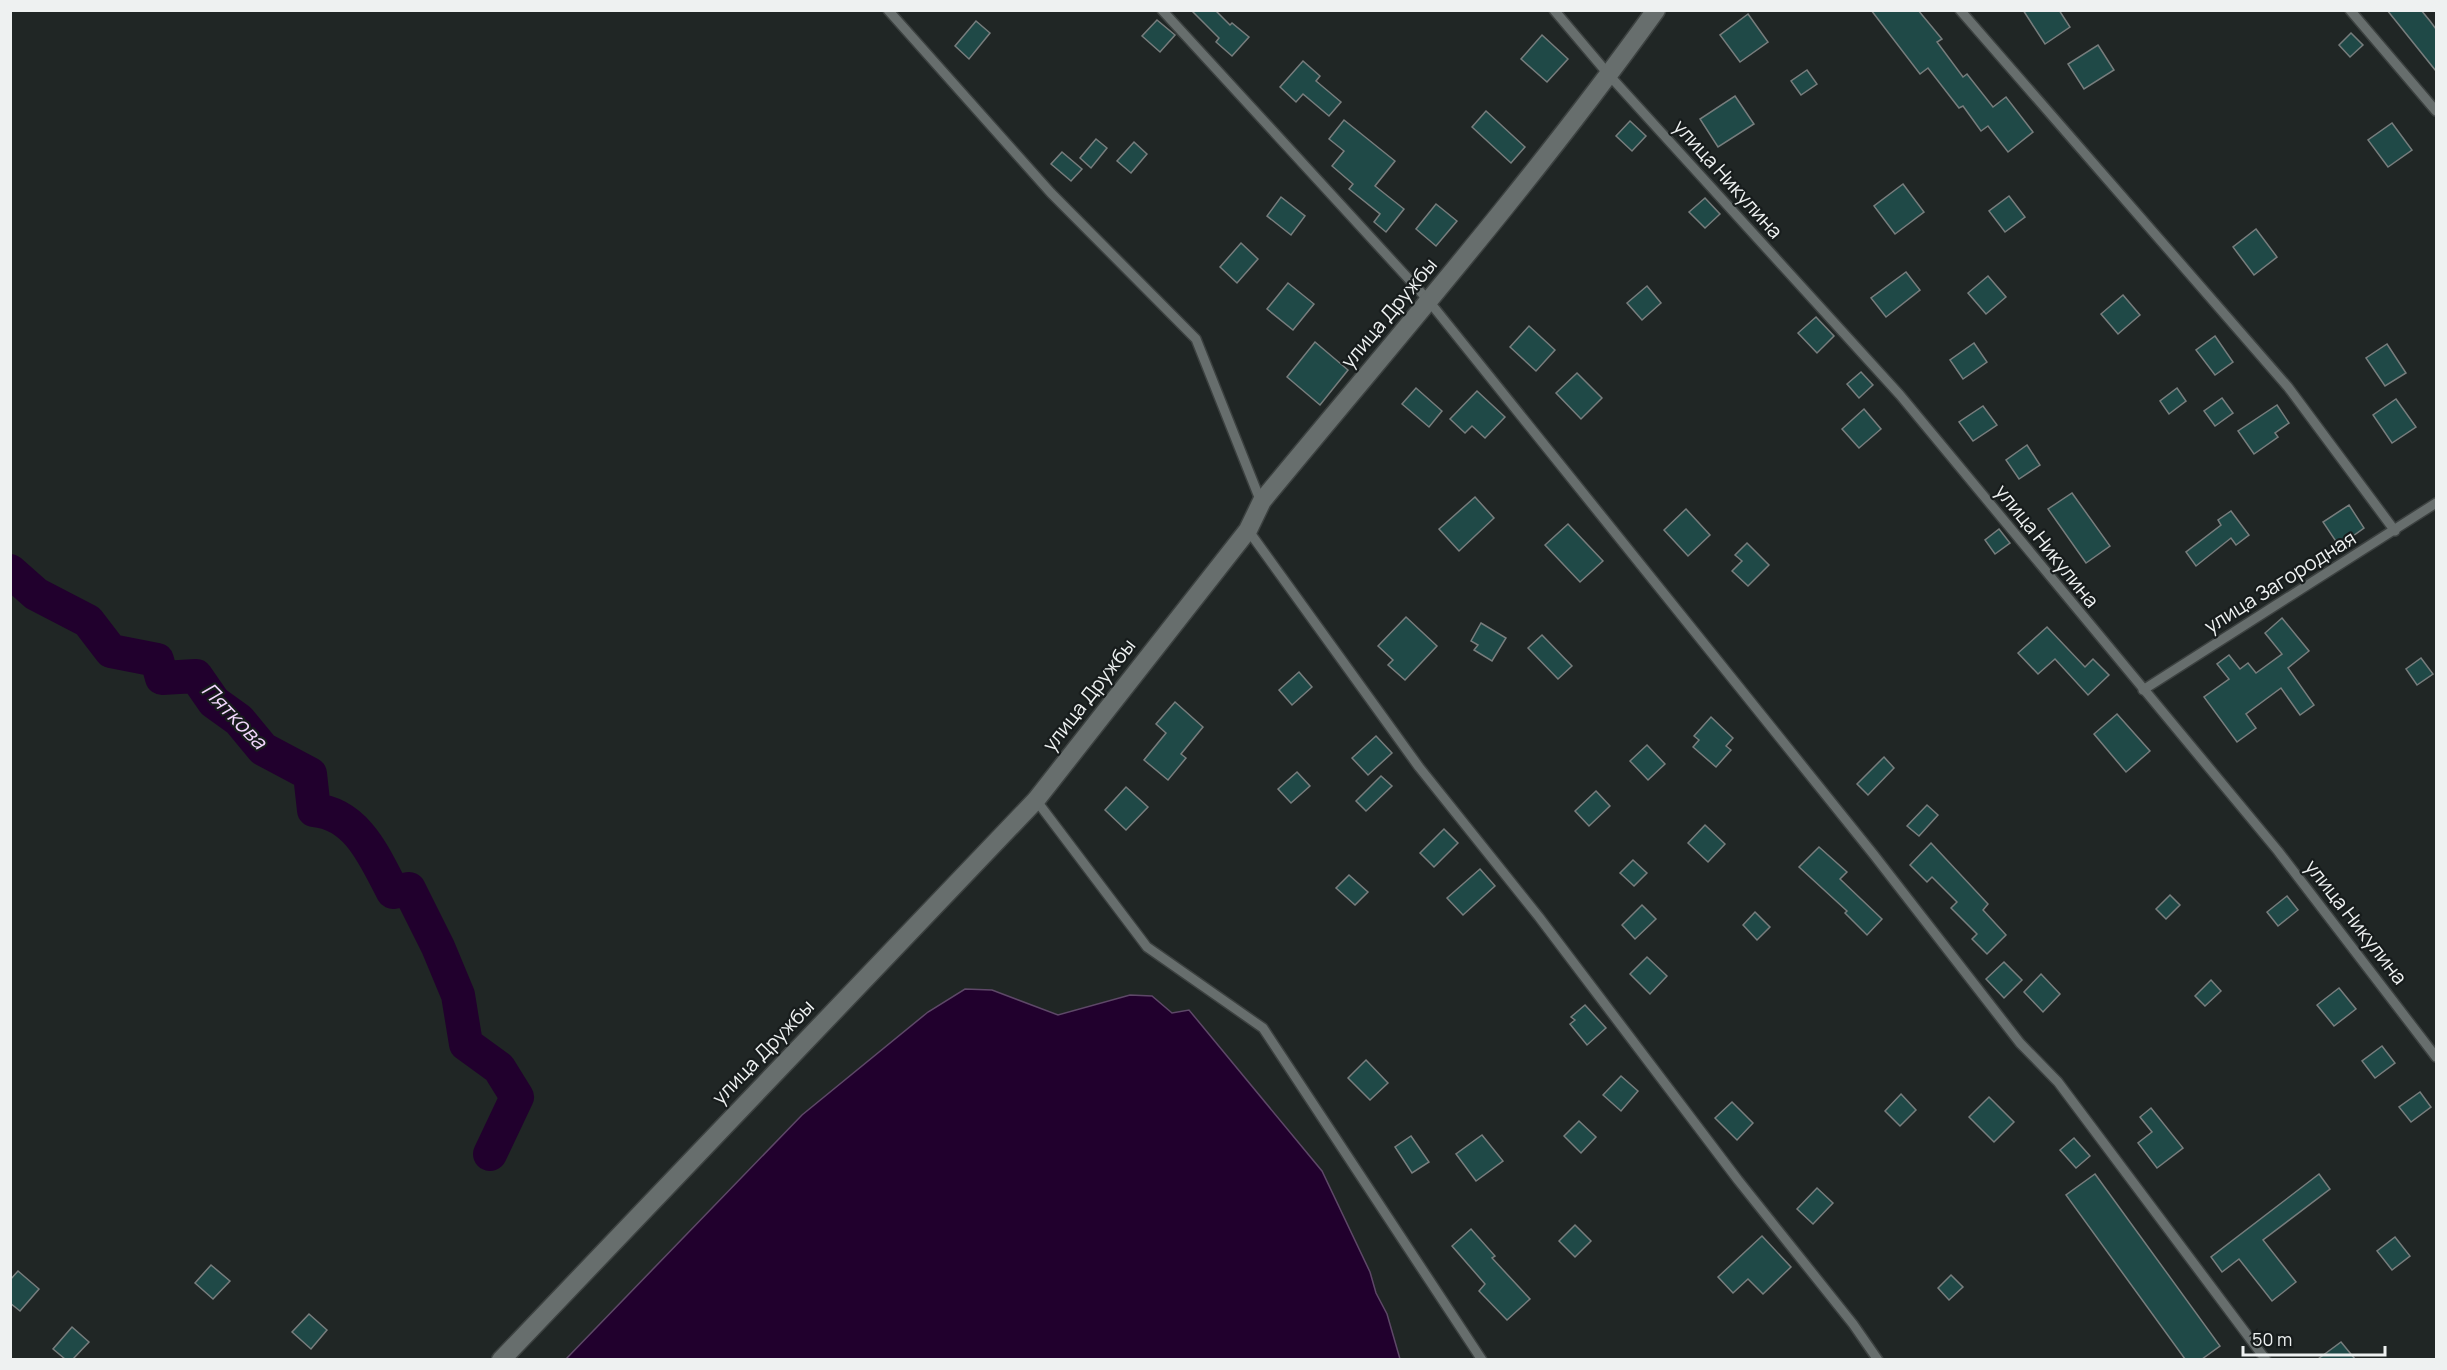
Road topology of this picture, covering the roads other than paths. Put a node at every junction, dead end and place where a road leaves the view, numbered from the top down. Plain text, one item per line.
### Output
1 (888, 10) edge
2 (1162, 10) edge
3 (1554, 10) edge
4 (1656, 10) edge
5 (1960, 10) edge
6 (2350, 10) edge
7 (1609, 75) junction
8 (2436, 111) edge
9 (1428, 300) junction
10 (1262, 501) junction
11 (2436, 503) edge
12 (1248, 530) junction
13 (2395, 531) junction
14 (2143, 690) junction
15 (1036, 800) junction
16 (2436, 1057) edge
17 (501, 1359) edge
18 (1482, 1359) edge
19 (1878, 1359) edge
20 (2266, 1359) edge

1 - 10 lane
2 - 9 lane
3 - 7 lane, улица Никулина
4 - 7 street, улица Дружбы
5 - 13 lane
6 - 8 lane
7 - 9 street, улица Дружбы
7 - 14 lane, улица Никулина
9 - 10 street, улица Дружбы
9 - 20 lane
10 - 12 lane
11 - 13 lane, улица Загородная
12 - 15 street, улица Дружбы
12 - 19 lane
13 - 14 lane, улица Загородная
14 - 16 lane, улица Никулина
15 - 17 street, улица Дружбы
15 - 18 lane

